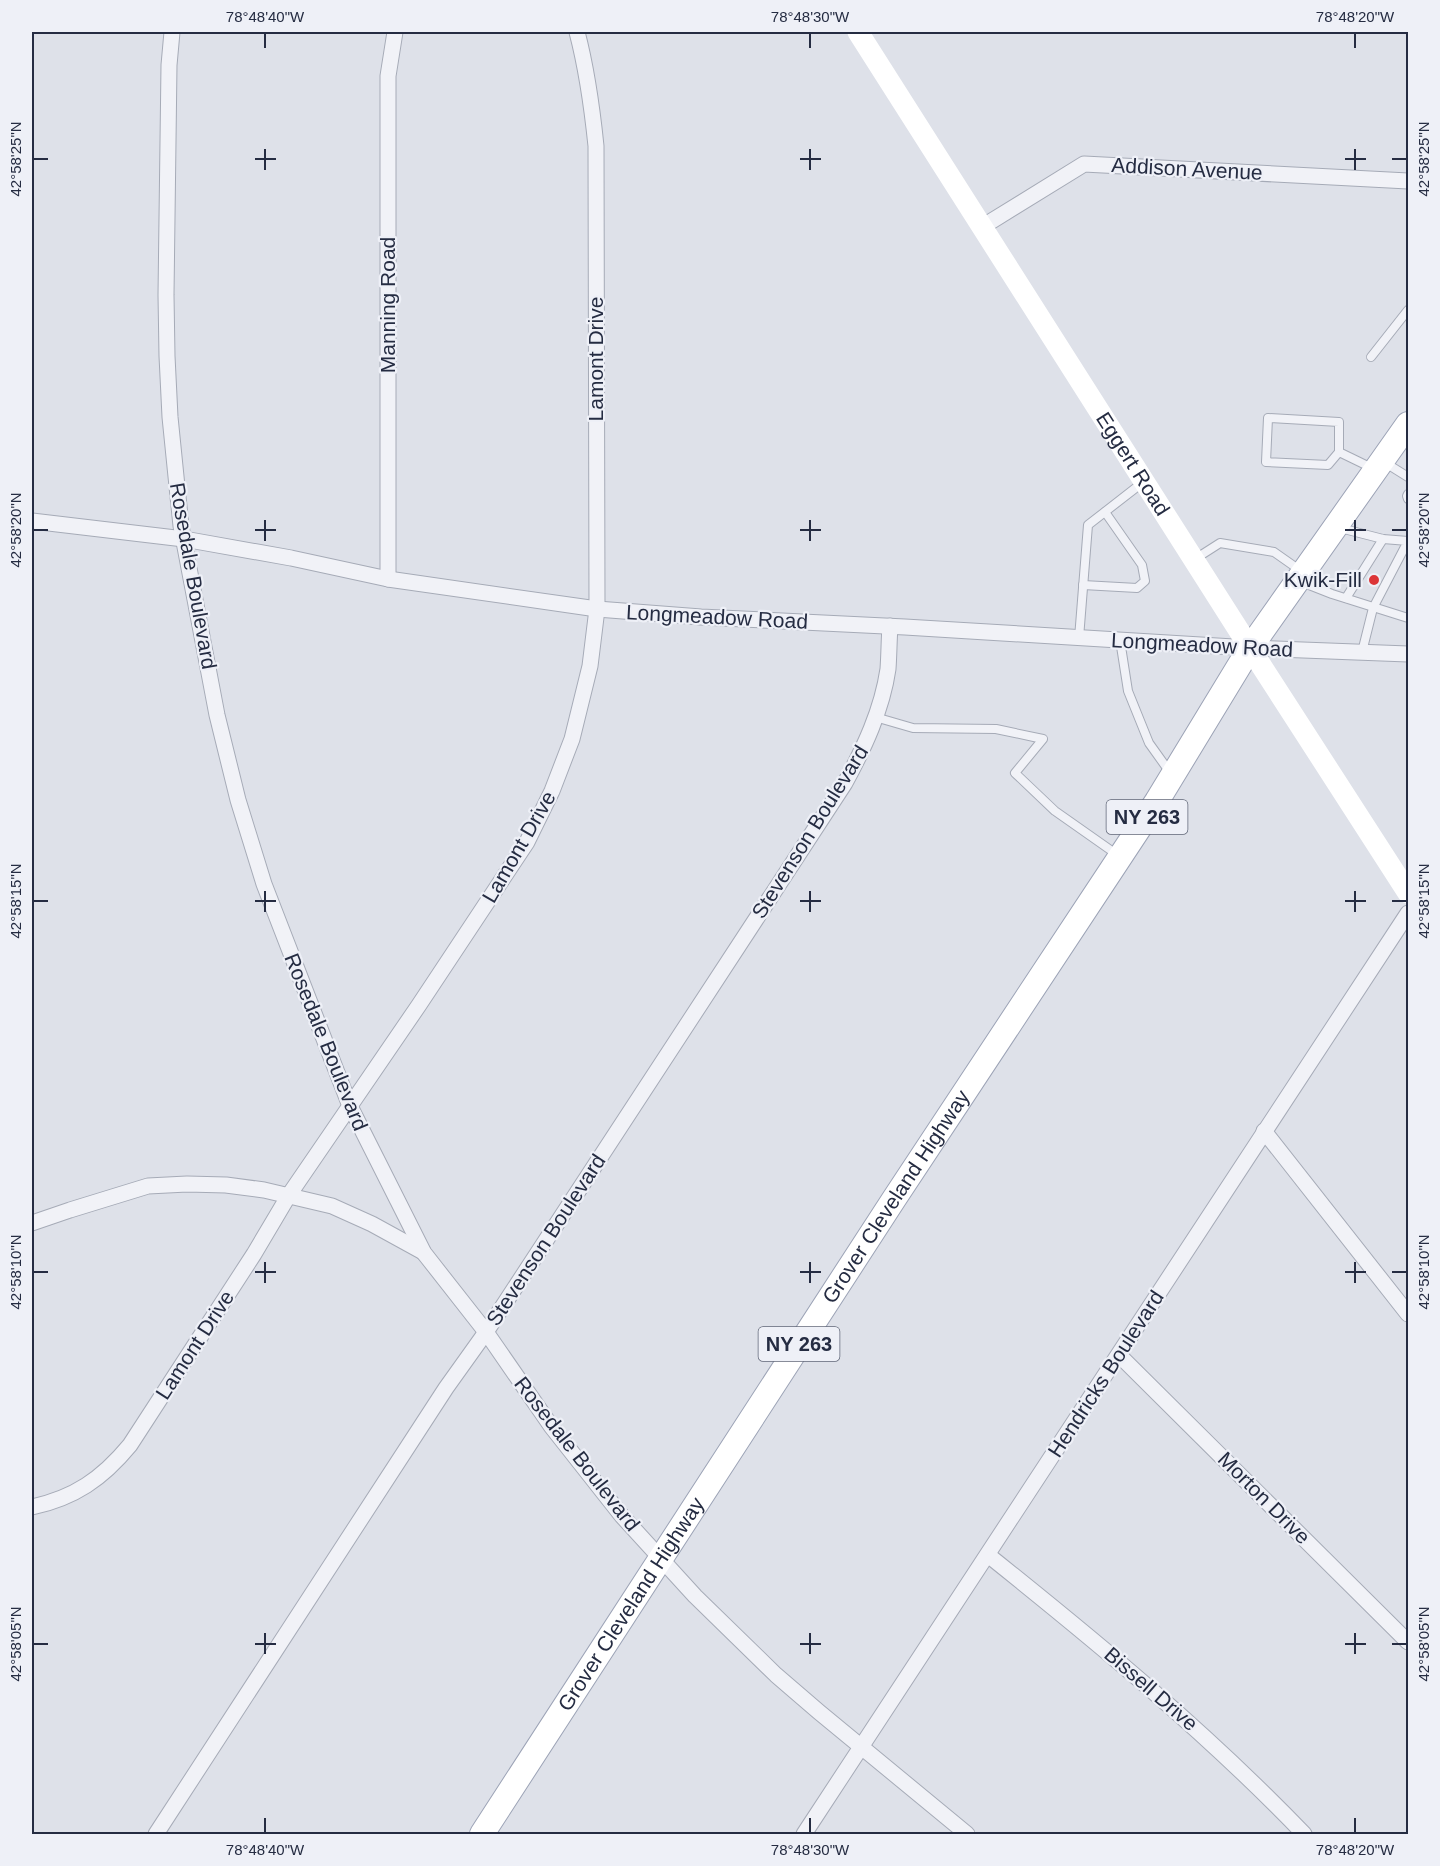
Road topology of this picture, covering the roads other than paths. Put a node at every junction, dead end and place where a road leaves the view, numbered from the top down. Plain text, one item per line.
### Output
1 (172, 32) edge
2 (395, 32) edge
3 (577, 32) edge
4 (858, 32) edge
5 (1408, 181) edge
6 (982, 226) junction
7 (1408, 310) edge
8 (1371, 357) dead end
9 (1408, 424) edge
10 (1340, 452) junction
11 (1380, 465) junction
12 (1408, 477) edge
13 (1144, 482) junction
14 (1408, 494) edge
15 (1408, 500) edge
16 (1105, 512) junction
17 (32, 521) edge
18 (1335, 527) junction
19 (184, 539) junction
20 (1383, 539) junction
21 (1194, 560) junction
22 (1301, 577) junction
23 (388, 579) junction
24 (1083, 585) junction
25 (1346, 598) junction
26 (1373, 608) junction
27 (597, 609) junction
28 (1408, 618) edge
29 (890, 626) junction
30 (1079, 638) junction
31 (1120, 640) junction
32 (1250, 648) junction
33 (1362, 652) junction
34 (1408, 654) edge
35 (875, 717) junction
36 (1173, 776) junction
37 (1120, 857) junction
38 (1408, 893) edge
39 (1408, 913) edge
40 (350, 1106) junction
41 (1264, 1131) junction
42 (289, 1195) junction
43 (32, 1223) edge
44 (424, 1252) junction
45 (1408, 1314) edge
46 (486, 1332) junction
47 (1119, 1355) junction
48 (32, 1507) edge
49 (988, 1554) junction
50 (660, 1559) junction
51 (1408, 1642) edge
52 (862, 1748) junction
53 (156, 1834) edge
54 (482, 1834) edge
55 (804, 1834) edge
56 (968, 1834) edge
57 (1304, 1834) edge

1 - 19 street, Rosedale Boulevard
2 - 23 street, Manning Road
3 - 27 street, Lamont Drive
4 - 6 street, Eggert Road
5 - 6 street, Addison Avenue
6 - 13 street, Eggert Road
7 - 8 lane
9 - 11 main road, NY 263
10 - 10 lane
10 - 11 lane
11 - 12 lane
11 - 18 main road, NY 263
13 - 16 lane
13 - 21 street, Eggert Road
14 - 15 lane
16 - 24 lane
16 - 24 lane
17 - 19 street, Longmeadow Road
18 - 20 lane
18 - 22 main road, NY 263
19 - 23 street, Longmeadow Road
19 - 40 street, Rosedale Boulevard
20 - 25 lane
20 - 26 lane
21 - 22 lane
21 - 32 street, Eggert Road
22 - 25 lane
22 - 32 main road, NY 263
23 - 27 street, Longmeadow Road
24 - 30 lane
25 - 26 lane
26 - 28 lane
26 - 33 lane
27 - 29 street, Longmeadow Road
27 - 40 street, Lamont Drive
29 - 30 street, Longmeadow Road
29 - 35 street, Stevenson Boulevard
30 - 31 street, Longmeadow Road
31 - 32 street, Longmeadow Road
31 - 36 lane
32 - 33 street, Longmeadow Road
32 - 36 main road, Grover Cleveland Highway / NY 263
32 - 38 street, Eggert Road
33 - 34 street, Longmeadow Road
35 - 37 lane
35 - 46 street, Stevenson Boulevard
36 - 37 main road, Grover Cleveland Highway / NY 263
37 - 50 main road, Grover Cleveland Highway / NY 263
39 - 41 street, Hendricks Boulevard
40 - 42 street, Lamont Drive
40 - 44 street, Rosedale Boulevard
41 - 45 street
41 - 47 street, Hendricks Boulevard
42 - 43 street
42 - 44 street
42 - 48 street, Lamont Drive
44 - 46 street, Rosedale Boulevard
46 - 50 street, Rosedale Boulevard
46 - 53 street, Stevenson Boulevard
47 - 49 street, Hendricks Boulevard
47 - 51 street, Morton Drive
49 - 52 street, Hendricks Boulevard
49 - 57 street, Bissell Drive
50 - 52 street, Rosedale Boulevard
50 - 54 main road, Grover Cleveland Highway / NY 263
52 - 55 street, Hendricks Boulevard
52 - 56 street, Rosedale Boulevard

